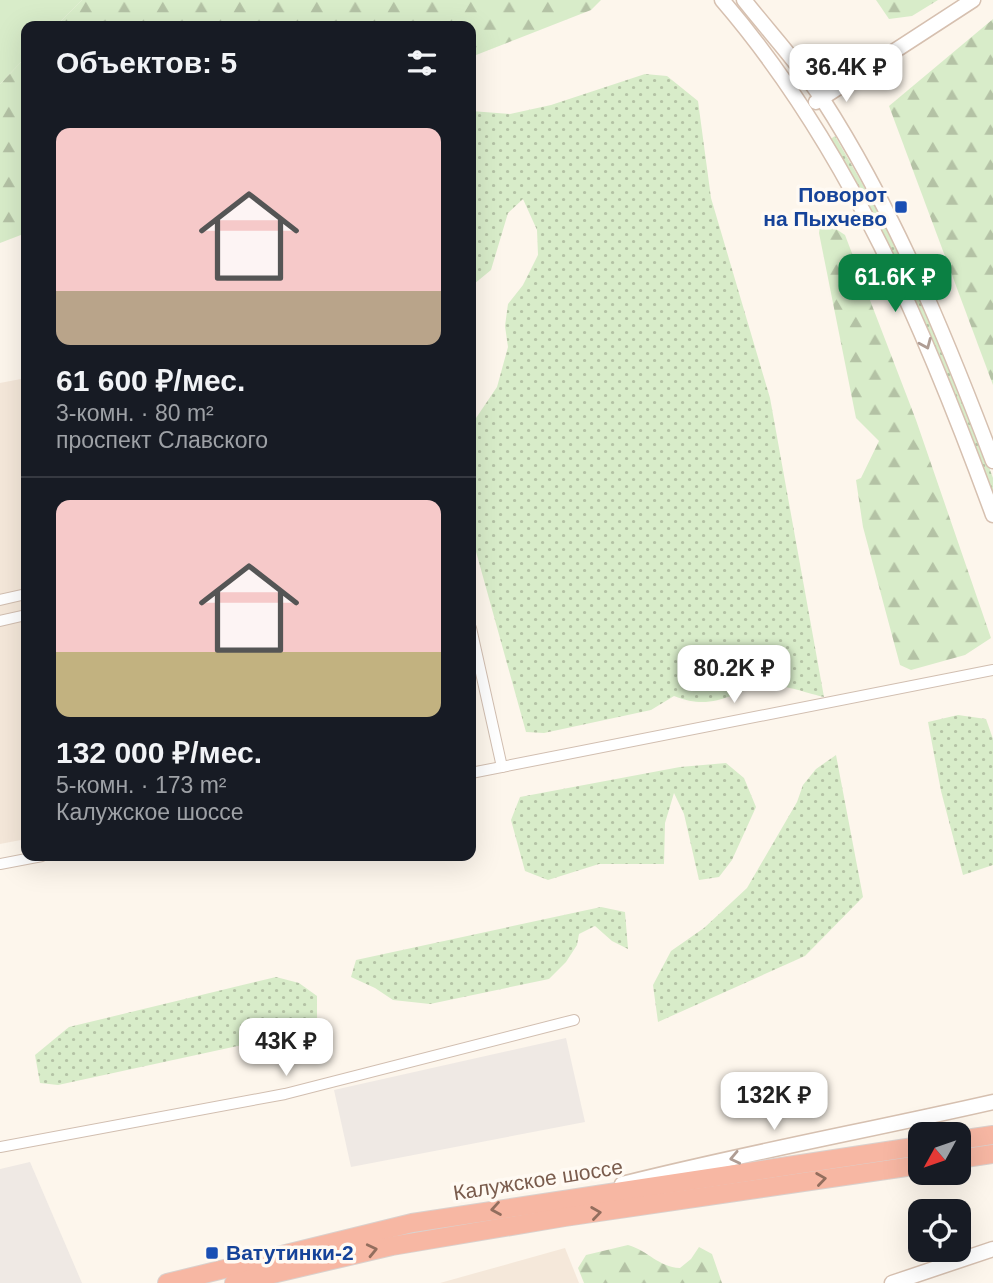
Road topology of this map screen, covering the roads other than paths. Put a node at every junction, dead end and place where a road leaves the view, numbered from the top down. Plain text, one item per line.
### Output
1 (722, 0) edge
2 (744, 0) edge
3 (973, 0) edge
4 (804, 75) junction
5 (849, 82) junction
6 (822, 98) junction
7 (804, 110) junction
8 (840, 128) junction
9 (993, 461) edge
10 (993, 514) edge
11 (21, 595) edge
12 (0, 600) edge
13 (21, 616) edge
14 (0, 621) edge
15 (476, 650) edge
16 (993, 670) edge
17 (502, 767) junction
18 (476, 772) edge
19 (21, 860) edge
20 (0, 864) edge
21 (573, 1020) dead end
22 (993, 1102) edge
23 (993, 1135) edge
24 (971, 1138) edge
25 (0, 1147) edge
26 (908, 1148) edge
27 (993, 1154) edge
28 (971, 1157) edge
29 (908, 1167) edge
30 (563, 1199) junction
31 (993, 1249) edge
32 (167, 1283) edge
33 (234, 1283) edge
34 (892, 1283) edge

1 - 7 main road
2 - 4 main road
3 - 5 main road
4 - 5 main road
4 - 6 main road
5 - 6 main road
5 - 8 main road
6 - 7 main road
6 - 8 main road
7 -> 10 main road
8 - 9 main road
11 - 12 street
13 - 14 street
15 - 17 street
16 - 17 street
17 - 18 street
19 - 20 street
21 - 25 street
22 -> 30 main road
23 - 24 highway
26 - 30 highway, Калужское шоссе
27 - 28 highway
33 -> 29 highway, Калужское шоссе
30 -> 32 highway, Калужское шоссе
31 - 34 main road

